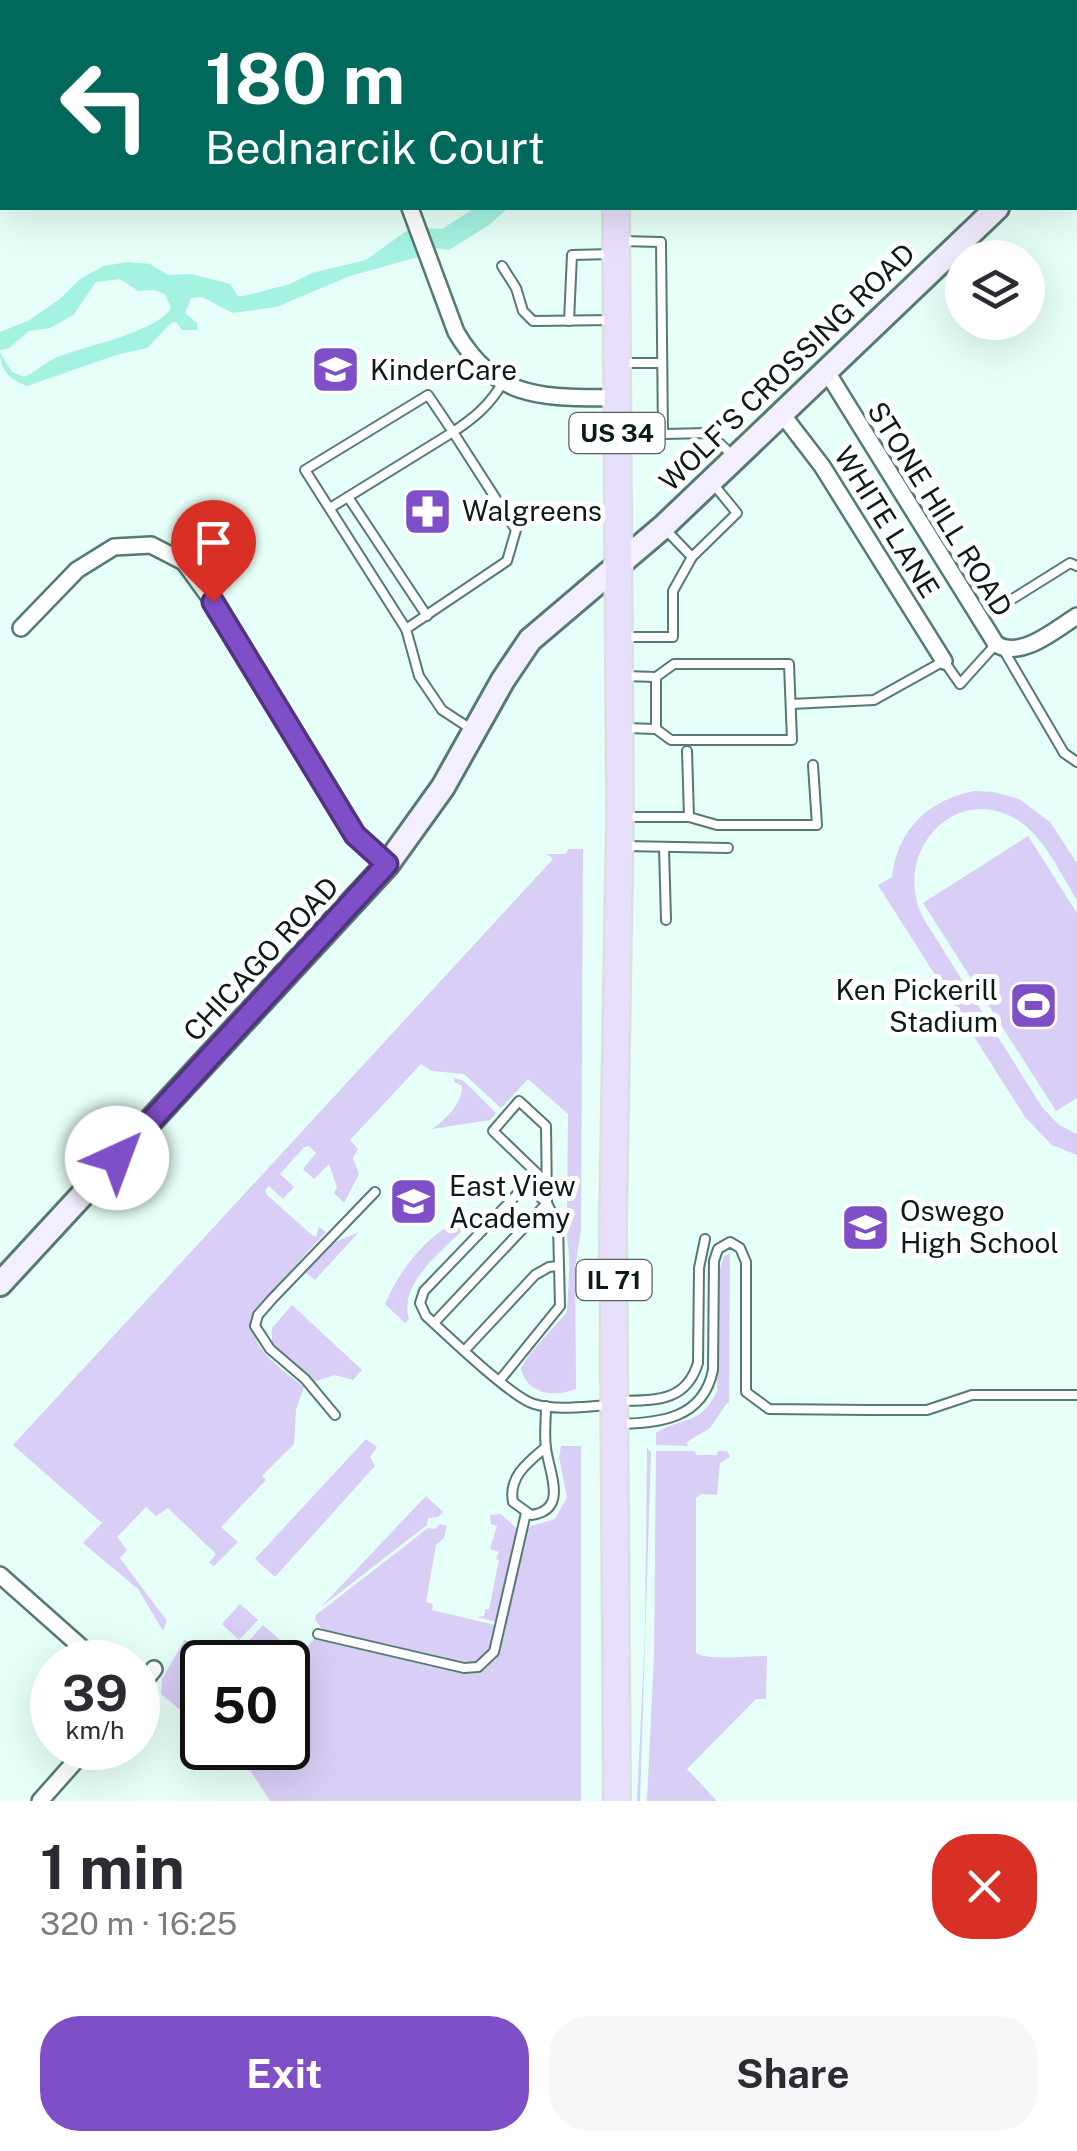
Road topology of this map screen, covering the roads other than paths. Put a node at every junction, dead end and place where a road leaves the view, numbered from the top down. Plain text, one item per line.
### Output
1 (410, 210) edge
2 (616, 210) edge
3 (995, 210) edge
4 (616, 248) junction
5 (502, 266) dead end
6 (617, 320) junction
7 (569, 321) junction
8 (617, 363) junction
9 (662, 363) junction
10 (827, 372) junction
11 (503, 382) junction
12 (617, 398) junction
13 (782, 414) junction
14 (452, 432) junction
15 (736, 459) junction
16 (711, 482) junction
17 (348, 497) junction
18 (330, 508) junction
19 (663, 527) junction
20 (692, 557) junction
21 (1077, 566) edge
22 (618, 568) junction
23 (1014, 598) dead end
24 (427, 616) junction
25 (1077, 616) edge
26 (22, 628) dead end
27 (406, 629) junction
28 (620, 637) junction
29 (1000, 647) junction
30 (944, 660) junction
31 (620, 676) junction
32 (656, 677) junction
33 (791, 704) junction
34 (620, 728) junction
35 (656, 729) junction
36 (474, 732) junction
37 (687, 752) dead end
38 (1077, 762) edge
39 (813, 765) dead end
40 (620, 817) junction
41 (689, 817) junction
42 (620, 845) junction
43 (664, 848) junction
44 (728, 848) dead end
45 (387, 864) junction
46 (666, 920) dead end
47 (547, 1183) junction
48 (374, 1192) dead end
49 (548, 1203) junction
50 (706, 1239) dead end
51 (559, 1266) junction
52 (0, 1284) edge
53 (434, 1323) junction
54 (465, 1350) junction
55 (500, 1380) junction
56 (1077, 1395) edge
57 (546, 1406) junction
58 (616, 1410) junction
59 (335, 1415) dead end
60 (546, 1447) junction
61 (526, 1513) junction
62 (0, 1575) edge
63 (318, 1634) dead end
64 (73, 1640) edge
65 (67, 1770) edge
66 (40, 1801) edge
67 (617, 1801) edge

1 - 11 street
2 - 4 main road, US 34
3 - 10 main road, WOLF'S CROSSING ROAD
4 - 6 main road, US 34
4 - 7 lane
4 - 9 lane
5 - 7 lane
6 - 7 lane
6 - 8 main road, US 34
8 - 9 lane
8 - 12 main road, US 34
9 - 15 lane
10 - 13 main road, WOLF'S CROSSING ROAD
10 - 29 street, STONE HILL ROAD
11 - 12 street
11 - 14 lane
12 - 22 main road, US 34
13 - 15 main road, WOLF'S CROSSING ROAD
13 - 30 street, WHITE LANE
14 - 17 lane
14 - 18 lane
14 - 24 lane
15 - 16 main road, WOLF'S CROSSING ROAD
16 - 19 main road, WOLF'S CROSSING ROAD
16 - 20 lane
17 - 18 lane
17 - 24 lane
18 - 27 lane
19 - 20 lane
19 - 22 main road, WOLF'S CROSSING ROAD
20 - 28 lane
21 - 23 lane
22 - 28 main road, IL 71
22 - 36 main road, CHICAGO ROAD
24 - 27 lane
25 - 29 street, STONE HILL ROAD
26 - 45 street
27 - 36 lane
28 - 31 main road, IL 71
29 - 30 lane
29 - 38 lane
30 - 33 lane
31 - 32 lane
31 - 34 main road, IL 71
32 - 33 lane
32 - 35 lane
33 - 35 lane
34 - 35 lane
34 - 40 main road, IL 71
36 - 45 main road, CHICAGO ROAD
37 - 41 lane
39 - 41 lane
40 - 41 lane
40 - 42 main road, IL 71
42 - 43 lane
42 - 58 main road, IL 71
43 - 44 lane
43 - 46 lane
45 - 52 main road, CHICAGO ROAD
47 - 47 lane
47 - 49 lane
48 - 59 lane
49 - 51 lane
49 - 53 lane
49 - 53 lane
50 - 58 lane
51 - 54 lane
51 - 55 lane
53 - 54 lane
54 - 55 lane
55 - 57 lane
56 - 58 lane
57 - 58 lane
57 - 60 lane
58 - 67 main road, IL 71
60 - 61 lane
60 - 61 lane
61 - 63 lane
62 - 64 street
65 - 66 street

